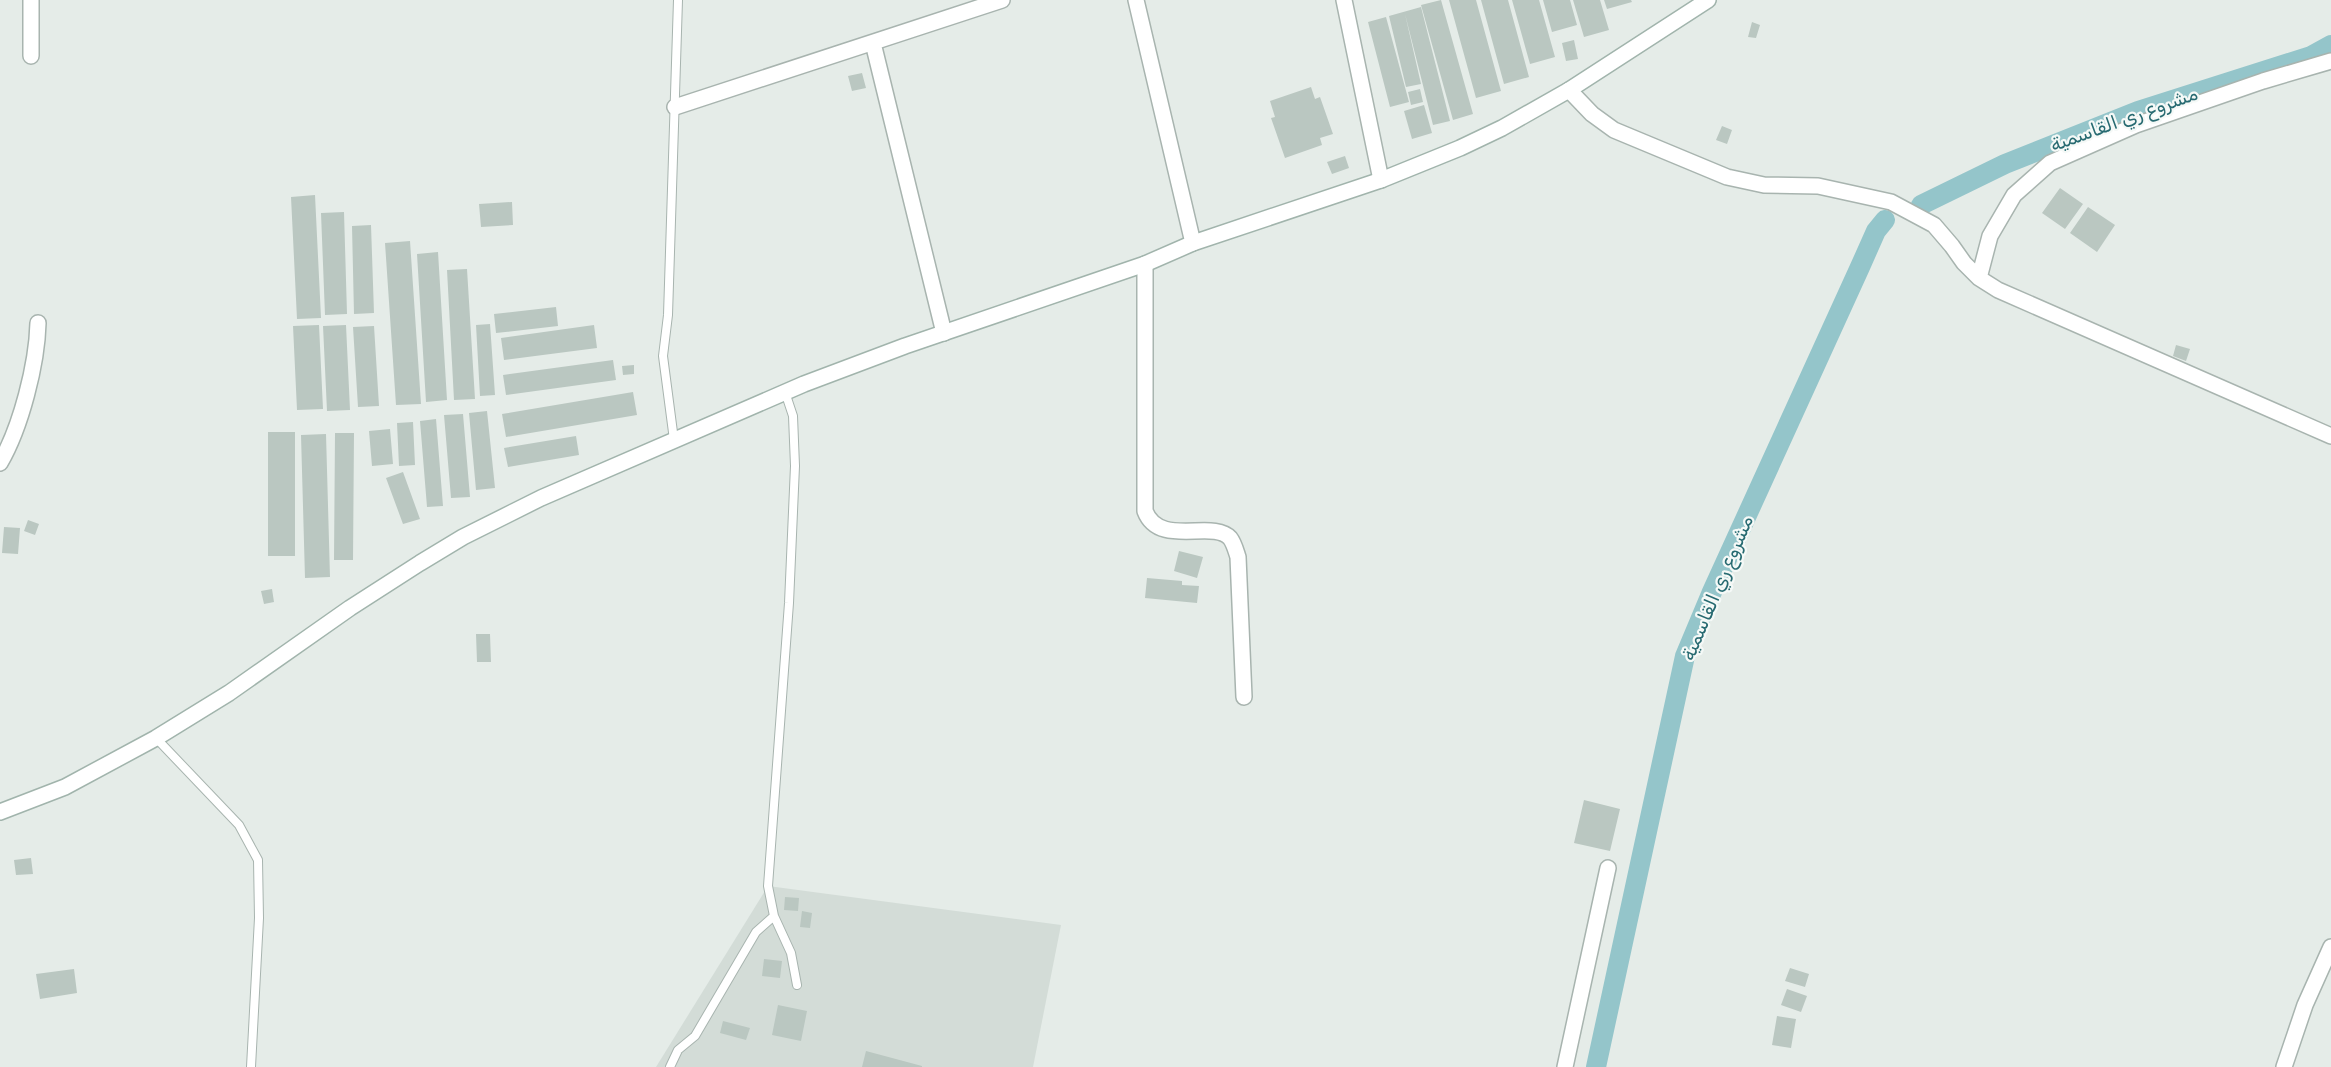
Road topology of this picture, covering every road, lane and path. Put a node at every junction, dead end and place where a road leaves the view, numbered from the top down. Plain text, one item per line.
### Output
1 (31, 0) edge
2 (678, 0) edge
3 (1002, 0) edge
4 (1136, 0) edge
5 (1344, 0) edge
6 (1708, 0) edge
7 (873, 43) junction
8 (31, 56) dead end
9 (2331, 61) edge
10 (1569, 90) junction
11 (675, 107) junction
12 (1381, 180) junction
13 (1193, 243) junction
14 (1146, 264) junction
15 (1979, 278) junction
16 (38, 323) dead end
17 (944, 333) junction
18 (784, 392) junction
19 (2331, 436) edge
20 (674, 440) junction
21 (0, 463) edge
22 (1244, 697) dead end
23 (156, 738) junction
24 (0, 812) edge
25 (1608, 868) dead end
26 (774, 916) junction
27 (2331, 948) edge
28 (2325, 975) edge
29 (797, 985) dead end
30 (251, 1067) edge
31 (670, 1067) edge
32 (1565, 1067) edge
33 (2284, 1067) edge

1 - 8 street
2 - 11 lane
3 - 7 street
4 - 13 street
5 - 12 street
6 - 10 street
7 - 11 street
7 - 17 street
9 - 15 street
10 - 12 street
10 - 15 street
11 - 20 lane
12 - 13 street
13 - 14 street
14 - 17 street
14 - 22 street
15 - 19 street
16 - 21 street
17 - 18 street
18 - 20 street
18 - 26 lane
20 - 23 street
23 - 24 street
23 - 30 lane
25 - 32 street
26 - 29 lane
26 - 31 lane
27 - 28 street
28 - 33 street

